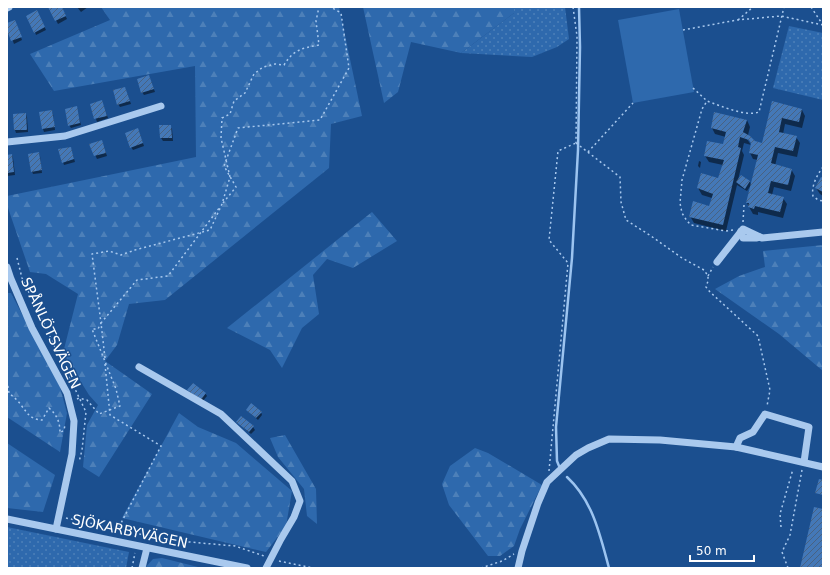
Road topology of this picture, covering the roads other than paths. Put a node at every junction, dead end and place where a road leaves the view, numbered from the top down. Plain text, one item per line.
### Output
1 (161, 106) dead end
2 (7, 142) edge
3 (823, 232) edge
4 (717, 262) road end
5 (7, 267) edge
6 (9, 279) edge
7 (139, 367) dead end
8 (736, 447) junction
9 (804, 462) junction
10 (823, 467) edge
11 (7, 519) edge
12 (56, 529) junction
13 (147, 548) junction
14 (227, 566) edge
15 (142, 568) edge
16 (247, 568) edge
17 (266, 568) edge
18 (518, 568) edge

1 - 2 street
3 - 4 street
5 - 6 street, SPÅNLÖTSVÄGEN
6 - 12 street, SPÅNLÖTSVÄGEN
7 - 17 street
8 - 9 street
8 - 9 street
8 - 18 street
9 - 10 street
11 - 12 street, SJÖKARBYVÄGEN
12 - 13 street, SJÖKARBYVÄGEN
13 - 14 street, SJÖKARBYVÄGEN
13 - 15 street
14 - 16 street, SJÖKARBYVÄGEN

